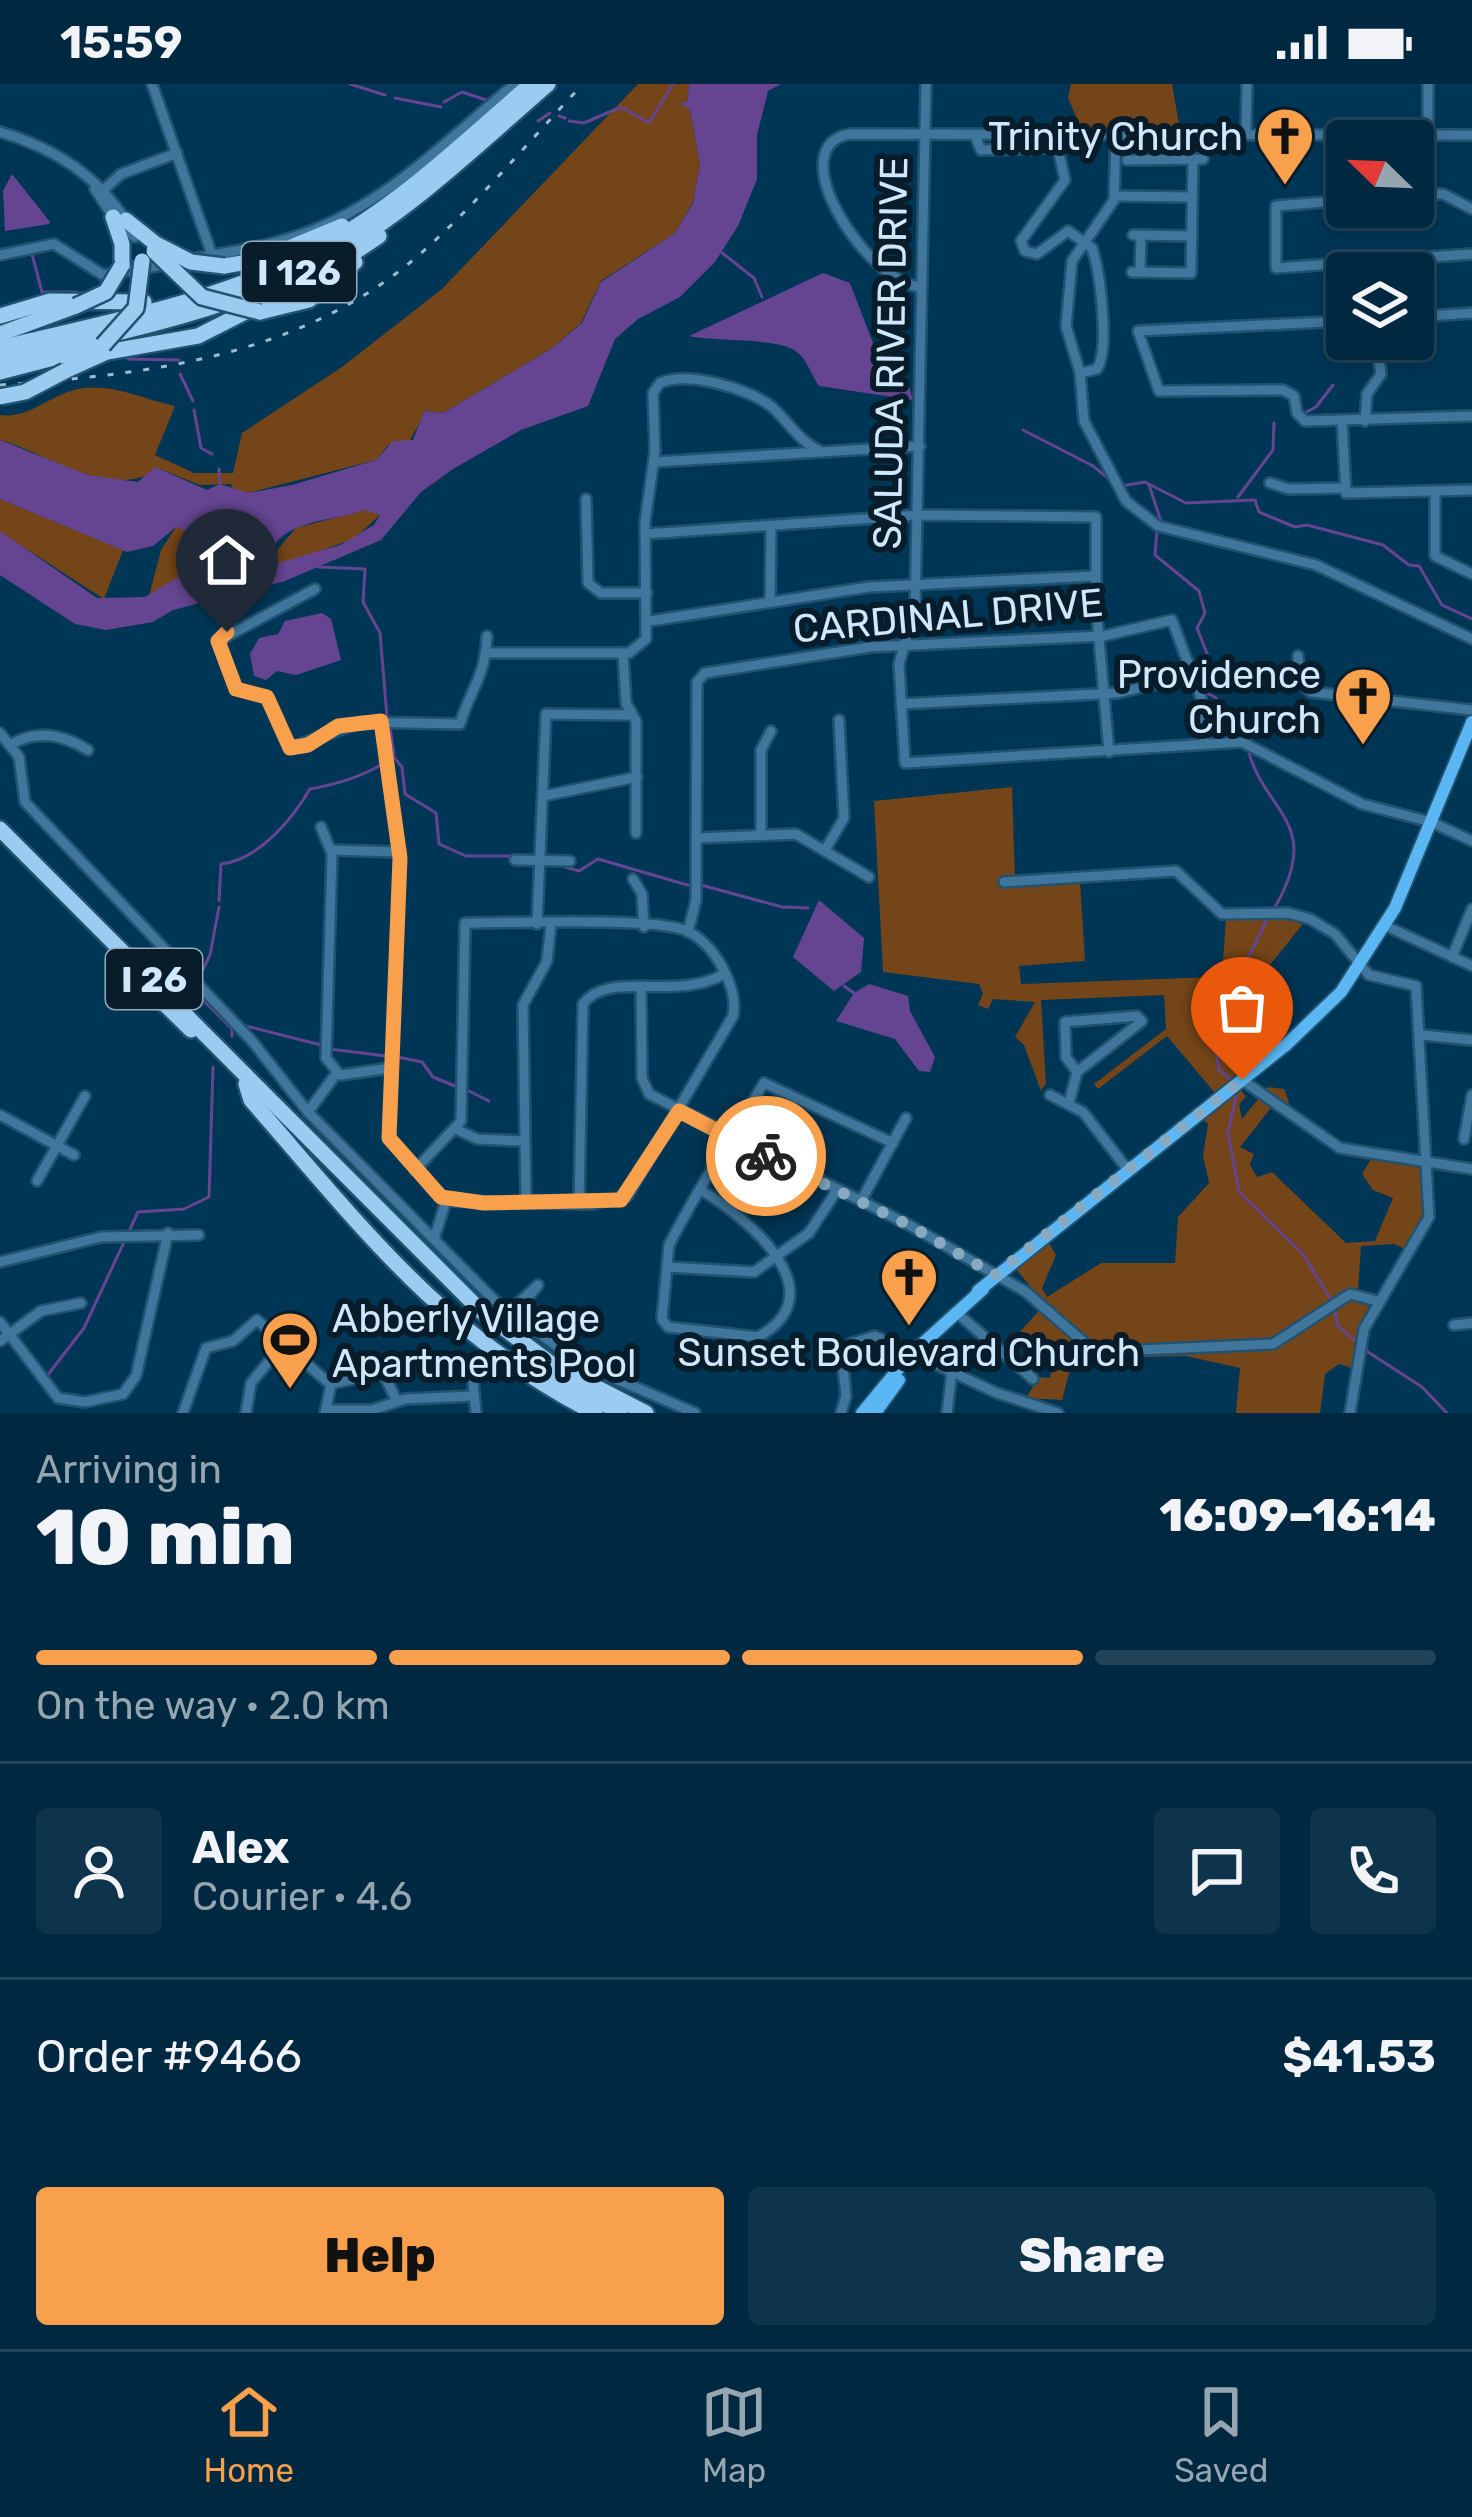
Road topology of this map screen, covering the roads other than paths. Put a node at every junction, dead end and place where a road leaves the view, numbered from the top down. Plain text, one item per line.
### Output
1 (152, 84) edge
2 (514, 84) edge
3 (531, 84) edge
4 (550, 84) edge
5 (926, 84) edge
6 (1247, 84) edge
7 (1428, 84) edge
8 (1428, 120) edge
9 (0, 132) edge
10 (1434, 132) edge
11 (1326, 133) edge
12 (1246, 134) junction
13 (1055, 135) junction
14 (1115, 135) junction
15 (1472, 135) edge
16 (925, 136) junction
17 (975, 136) junction
18 (1057, 148) junction
19 (177, 153) junction
20 (1127, 160) dead end
21 (408, 190) junction
22 (101, 191) junction
23 (1434, 194) edge
24 (1114, 196) junction
25 (1192, 197) junction
26 (1326, 202) edge
27 (420, 204) junction
28 (1472, 209) edge
29 (119, 219) junction
30 (1192, 236) junction
31 (135, 237) joint
32 (1084, 240) junction
33 (151, 252) junction
34 (0, 254) edge
35 (1472, 254) edge
36 (218, 261) junction
37 (280, 266) junction
38 (922, 287) junction
39 (1472, 313) edge
40 (1434, 315) edge
41 (0, 316) edge
42 (1326, 322) edge
43 (0, 331) edge
44 (108, 341) junction
45 (0, 348) edge
46 (82, 360) junction
47 (1379, 360) edge
48 (0, 361) edge
49 (0, 372) edge
50 (1080, 373) junction
51 (0, 397) edge
52 (1472, 416) edge
53 (1365, 421) junction
54 (1342, 422) junction
55 (920, 446) junction
56 (822, 452) junction
57 (654, 462) junction
58 (1270, 482) dead end
59 (1343, 488) junction
60 (1472, 490) edge
61 (1435, 491) junction
62 (586, 499) dead end
63 (919, 515) junction
64 (771, 526) junction
65 (645, 534) junction
66 (1472, 574) edge
67 (1096, 576) junction
68 (915, 584) junction
69 (315, 589) dead end
70 (646, 593) junction
71 (770, 602) junction
72 (650, 621) junction
73 (487, 636) dead end
74 (1102, 636) junction
75 (1472, 642) edge
76 (902, 645) junction
77 (486, 653) junction
78 (623, 653) junction
79 (1298, 656) dead end
80 (1192, 675) junction
81 (1107, 694) junction
82 (901, 704) junction
83 (1472, 710) edge
84 (629, 715) junction
85 (839, 720) dead end
86 (381, 721) junction
87 (1472, 722) edge
88 (771, 731) dead end
89 (0, 733) edge
90 (1204, 743) junction
91 (12, 744) junction
92 (88, 750) dead end
93 (1109, 752) junction
94 (637, 777) junction
95 (543, 796) junction
96 (0, 818) edge
97 (1431, 822) junction
98 (321, 827) dead end
99 (636, 833) dead end
100 (0, 836) edge
101 (761, 836) junction
102 (697, 838) junction
103 (1472, 841) edge
104 (331, 850) junction
105 (826, 850) junction
106 (400, 853) junction
107 (514, 860) dead end
108 (537, 861) junction
109 (570, 861) dead end
110 (869, 877) dead end
111 (633, 879) dead end
112 (1004, 882) dead end
113 (83, 908) junction
114 (1472, 909) edge
115 (537, 924) junction
116 (551, 924) junction
117 (644, 926) junction
118 (1386, 926) junction
119 (688, 932) junction
120 (1452, 957) junction
121 (1360, 966) junction
122 (1472, 966) edge
123 (724, 974) junction
124 (641, 987) junction
125 (1421, 1035) junction
126 (1472, 1040) edge
127 (392, 1068) junction
128 (1077, 1072) junction
129 (336, 1074) junction
130 (1242, 1080) junction
131 (246, 1084) junction
132 (1050, 1095) dead end
133 (1468, 1095) edge
134 (85, 1096) dead end
135 (1070, 1102) junction
136 (679, 1111) junction
137 (308, 1112) junction
138 (0, 1115) edge
139 (906, 1118) dead end
140 (458, 1130) junction
141 (731, 1139) junction
142 (1465, 1139) edge
143 (522, 1141) junction
144 (892, 1143) junction
145 (56, 1145) junction
146 (74, 1155) dead end
147 (1429, 1164) junction
148 (1472, 1169) edge
149 (415, 1170) junction
150 (1128, 1170) junction
151 (37, 1181) dead end
152 (701, 1190) junction
153 (837, 1190) junction
154 (446, 1201) junction
155 (861, 1201) junction
156 (526, 1203) junction
157 (579, 1204) junction
158 (434, 1239) junction
159 (778, 1259) junction
160 (0, 1261) edge
161 (667, 1267) junction
162 (995, 1275) junction
163 (1377, 1301) junction
164 (81, 1303) dead end
165 (956, 1312) junction
166 (0, 1322) edge
167 (1472, 1323) edge
168 (1454, 1325) dead end
169 (4, 1337) edge
170 (284, 1343) junction
171 (916, 1352) junction
172 (952, 1370) junction
173 (1033, 1379) dead end
174 (472, 1381) dead end
175 (330, 1384) junction
176 (473, 1396) junction
177 (395, 1397) junction
178 (58, 1398) junction
179 (85, 1407) edge
180 (326, 1411) edge
181 (53, 1413) edge
182 (183, 1413) edge
183 (245, 1413) edge
184 (257, 1413) edge
185 (476, 1413) edge
186 (595, 1413) edge
187 (620, 1413) edge
188 (646, 1413) edge
189 (695, 1413) edge
190 (841, 1413) edge
191 (862, 1413) edge
192 (875, 1413) edge
193 (946, 1413) edge
194 (1058, 1413) edge
195 (1350, 1413) edge

1 - 19 street
2 - 36 street
3 - 21 highway, I 126
4 - 27 highway
4 - 48 highway, I 126
5 - 16 street, SALUDA RIVER DRIVE
6 - 12 street
7 - 8 street
9 - 22 street
10 - 15 street
11 - 12 street
12 - 14 street
13 - 14 street
13 - 17 street
13 - 18 street
14 - 24 street
16 - 17 street
16 - 38 street, SALUDA RIVER DRIVE
16 - 38 street
17 - 18 street
18 - 32 street
19 - 22 street
19 - 36 street
20 - 25 street
21 - 36 highway
21 - 37 highway, I 126
22 - 29 street
23 - 28 street
24 - 25 street
24 - 32 street
25 - 30 street
26 - 35 street
27 - 33 highway, bridge
27 - 46 highway
29 - 31 street
29 - 33 highway
29 - 43 highway, bridge
30 - 30 street
31 - 33 highway
32 - 50 street
32 - 50 street
33 - 36 highway, bridge
33 - 44 highway, bridge
34 - 36 street
37 - 41 highway
37 - 45 highway, I 126
38 - 55 street, SALUDA RIVER DRIVE
39 - 40 street
42 - 54 street
44 - 46 highway
44 - 49 highway
46 - 51 highway, bridge
47 - 53 street
50 - 75 street
52 - 53 street
53 - 54 street
54 - 59 street
55 - 56 street
55 - 63 street, SALUDA RIVER DRIVE
56 - 57 street
56 - 57 street
57 - 65 street
58 - 59 street
59 - 61 street
60 - 61 street
61 - 66 street
62 - 70 street
63 - 64 street
63 - 67 street
63 - 68 street, SALUDA RIVER DRIVE
64 - 65 street
64 - 71 street
65 - 70 street
67 - 68 street
67 - 74 street
68 - 71 street
68 - 76 street, SALUDA RIVER DRIVE
69 - 86 street
70 - 72 street
71 - 72 street
72 - 78 street
73 - 77 street
74 - 76 street, CARDINAL DRIVE
74 - 80 street, CARDINAL DRIVE
74 - 81 street
76 - 82 street, SALUDA RIVER DRIVE
76 - 102 street, CARDINAL DRIVE
77 - 78 street
77 - 86 street
78 - 84 street
79 - 83 street
80 - 81 street
80 - 90 street
81 - 82 street
81 - 93 street
82 - 93 street, SALUDA RIVER DRIVE
84 - 94 street
84 - 95 street
85 - 105 street
86 - 106 street
87 - 97 main road
88 - 101 street
89 - 91 street
90 - 93 street
90 - 97 street
91 - 92 street
91 - 137 street
94 - 95 street
94 - 99 street
95 - 108 street
96 - 113 highway
97 - 103 street
97 - 118 main road
98 - 104 street
100 - 113 highway, I 26
100 - 131 highway, I 26
101 - 102 street
101 - 105 street
102 - 119 street, CARDINAL DRIVE
104 - 106 street
104 - 129 street
105 - 110 street
106 - 127 street
107 - 108 street
108 - 109 street
108 - 115 street
111 - 117 street
112 - 121 street
113 - 188 highway, I 26
114 - 120 street
115 - 116 street
115 - 140 street
116 - 117 street
116 - 143 street
117 - 119 street
118 - 120 street
118 - 121 main road
119 - 123 street
120 - 122 street
121 - 125 street
121 - 130 main road
123 - 124 street
123 - 136 street
124 - 136 street
124 - 157 street
125 - 126 street
125 - 147 street
127 - 129 street
127 - 149 street
128 - 128 street
128 - 135 street
129 - 137 street
130 - 147 street
130 - 150 main road
131 - 186 highway
131 - 187 highway, I 26
132 - 135 street
133 - 142 street
134 - 145 street
135 - 150 street
136 - 141 street
136 - 157 street
137 - 158 street
138 - 145 street
139 - 144 street
140 - 143 street
140 - 149 street
141 - 144 street
141 - 152 street
141 - 153 street
143 - 156 street
144 - 155 street
145 - 146 street
145 - 151 street
147 - 148 street
147 - 163 street
149 - 154 street
150 - 162 main road
152 - 159 street
152 - 161 street
153 - 155 street
153 - 159 street
154 - 156 street
154 - 158 street
155 - 162 street
156 - 157 street
158 - 189 street
159 - 161 street
159 - 161 street
160 - 179 street
162 - 163 street
162 - 165 main road
163 - 195 street
164 - 169 street
165 - 171 main road
165 - 173 street
166 - 169 street
167 - 168 street
169 - 178 street
170 - 175 street
170 - 182 street
170 - 183 street
171 - 172 street
171 - 190 street
171 - 191 main road
171 - 192 main road
172 - 193 street
172 - 194 street
174 - 176 street
175 - 177 street
175 - 180 street
176 - 177 street
176 - 185 street
177 - 180 street
178 - 179 street
178 - 181 street
183 - 184 street

